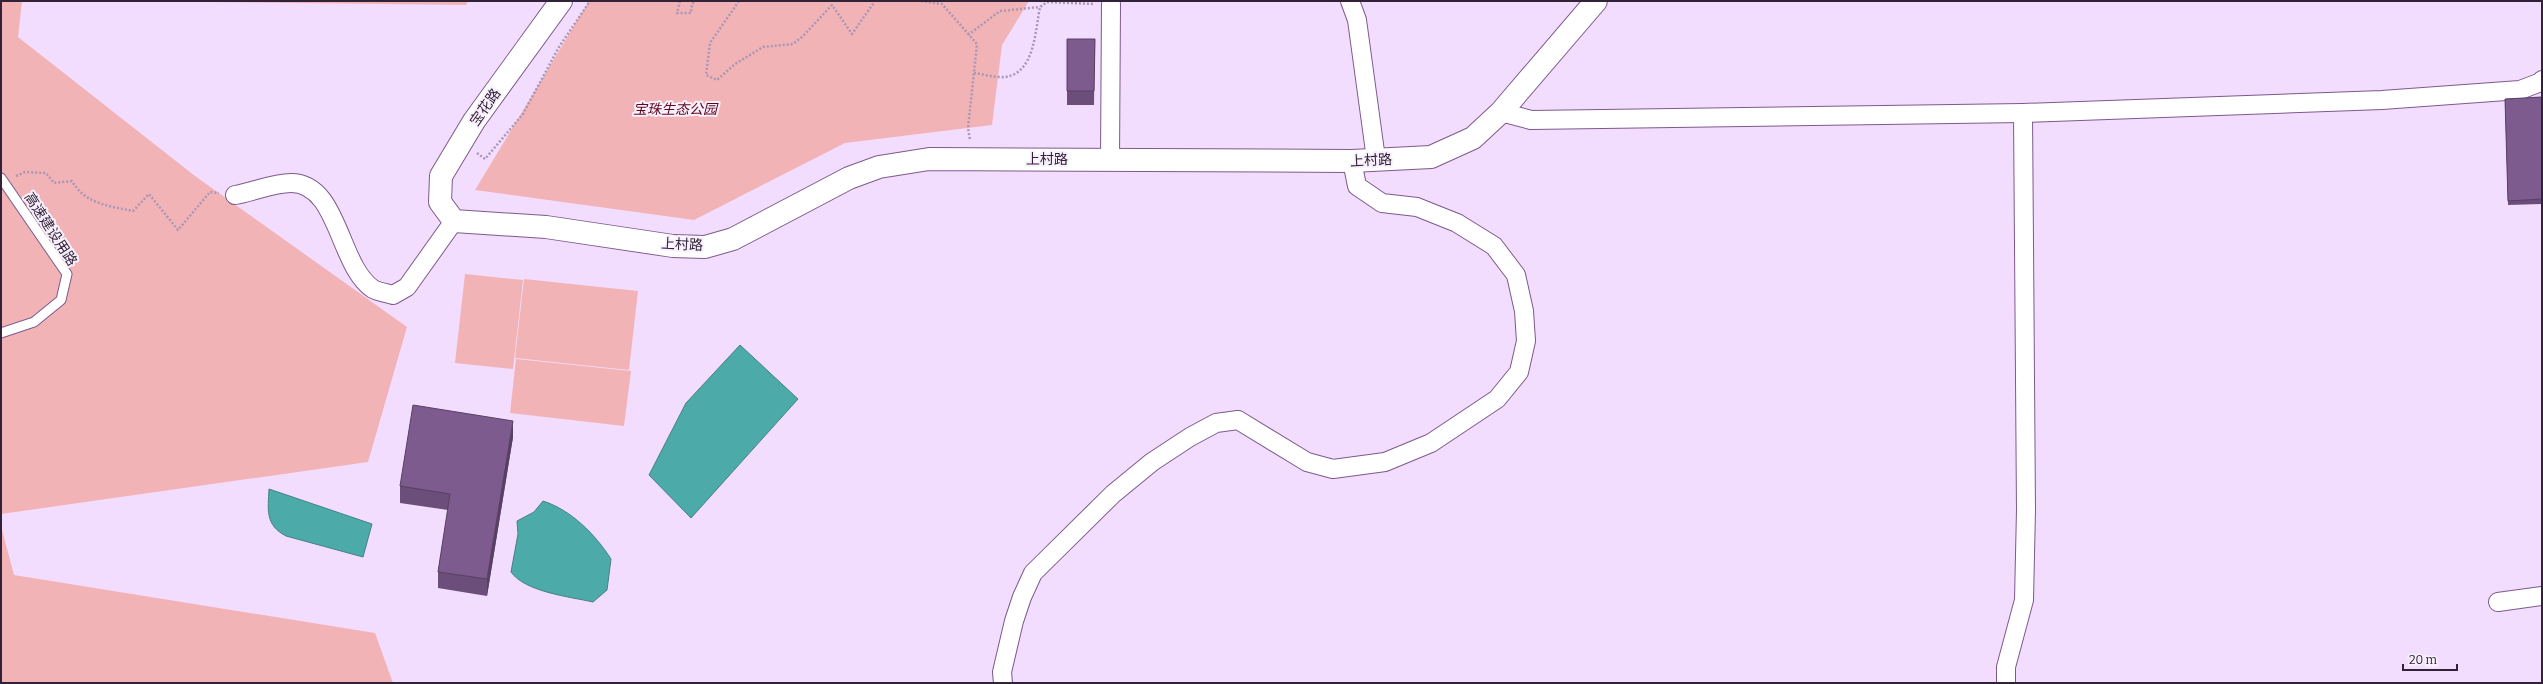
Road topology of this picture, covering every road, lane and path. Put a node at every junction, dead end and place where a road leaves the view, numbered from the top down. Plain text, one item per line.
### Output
1 (561, 1) edge
2 (590, 1) edge
3 (680, 1) edge
4 (695, 1) edge
5 (739, 1) edge
6 (875, 1) edge
7 (921, 1) edge
8 (1350, 1) edge
9 (1596, 1) edge
10 (1111, 4) joint
11 (1040, 7) junction
12 (968, 35) junction
13 (974, 73) junction
14 (2542, 82) edge
15 (1501, 112) junction
16 (2023, 113) junction
17 (461, 142) junction
18 (970, 159) junction
19 (1110, 159) junction
20 (1376, 159) junction
21 (1352, 161) junction
22 (24, 172) dead end
23 (1, 178) edge
24 (210, 192) dead end
25 (235, 195) dead end
26 (454, 221) junction
27 (1, 333) edge
28 (2542, 596) edge
29 (2498, 602) dead end
30 (1003, 683) edge
31 (2006, 683) edge

1 - 17 street, 宝花路
2 - 17 path
3 - 4 path
5 - 6 path
7 - 12 path
8 - 20 street
9 - 15 street, 上村路
10 - 11 path
10 - 19 street
11 - 12 path
11 - 13 path
12 - 13 path
13 - 18 path
14 - 16 street
15 - 16 street
15 - 20 street, 上村路
16 - 31 street
17 - 26 street, 宝花路
18 - 19 street, 上村路
18 - 26 street, 上村路
19 - 21 street, 上村路
20 - 21 street, 上村路
21 - 30 street
22 - 24 path
23 - 27 lane, 高速建设用路
25 - 26 street
28 - 29 street

